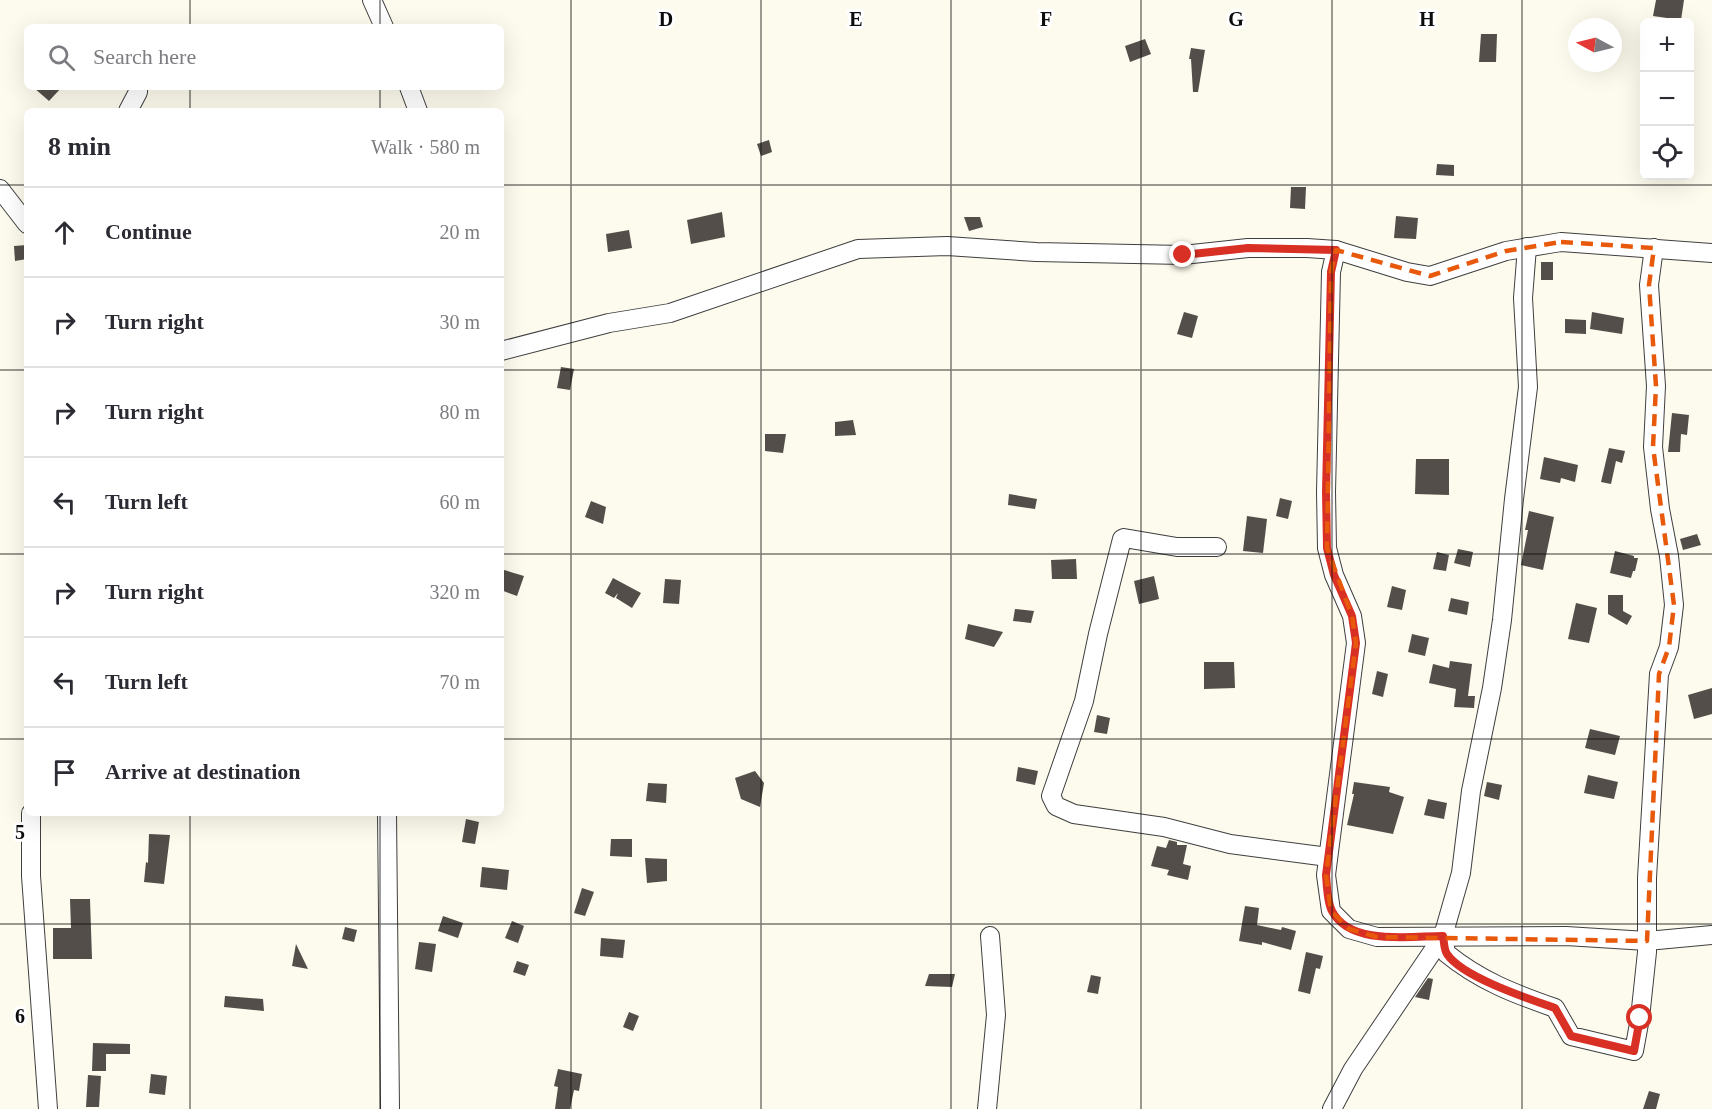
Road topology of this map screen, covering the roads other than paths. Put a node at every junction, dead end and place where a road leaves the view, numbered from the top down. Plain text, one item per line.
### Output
1 (372, 0) edge
2 (383, 24) edge
3 (138, 90) edge
4 (410, 90) edge
5 (130, 108) edge
6 (417, 108) edge
7 (0, 189) edge
8 (24, 220) edge
9 (1527, 247) junction
10 (1654, 248) junction
11 (1336, 250) junction
12 (1712, 253) edge
13 (504, 350) edge
14 (1217, 547) dead end
15 (31, 816) edge
16 (387, 816) edge
17 (1328, 857) junction
18 (1712, 934) edge
19 (990, 936) dead end
20 (1443, 936) junction
21 (1647, 941) junction
22 (48, 1109) edge
23 (390, 1109) edge
24 (987, 1109) edge
25 (1332, 1109) edge

1 - 2 street
3 - 5 street
4 - 6 street
7 - 8 street
9 - 10 street
9 - 11 street
9 - 20 street
10 - 12 street
10 - 21 street
11 - 13 street
11 - 17 street
14 - 17 street
15 - 22 street
16 - 23 street
17 - 20 street
18 - 21 street
19 - 24 street
20 - 21 street
20 - 21 street
20 - 25 street

